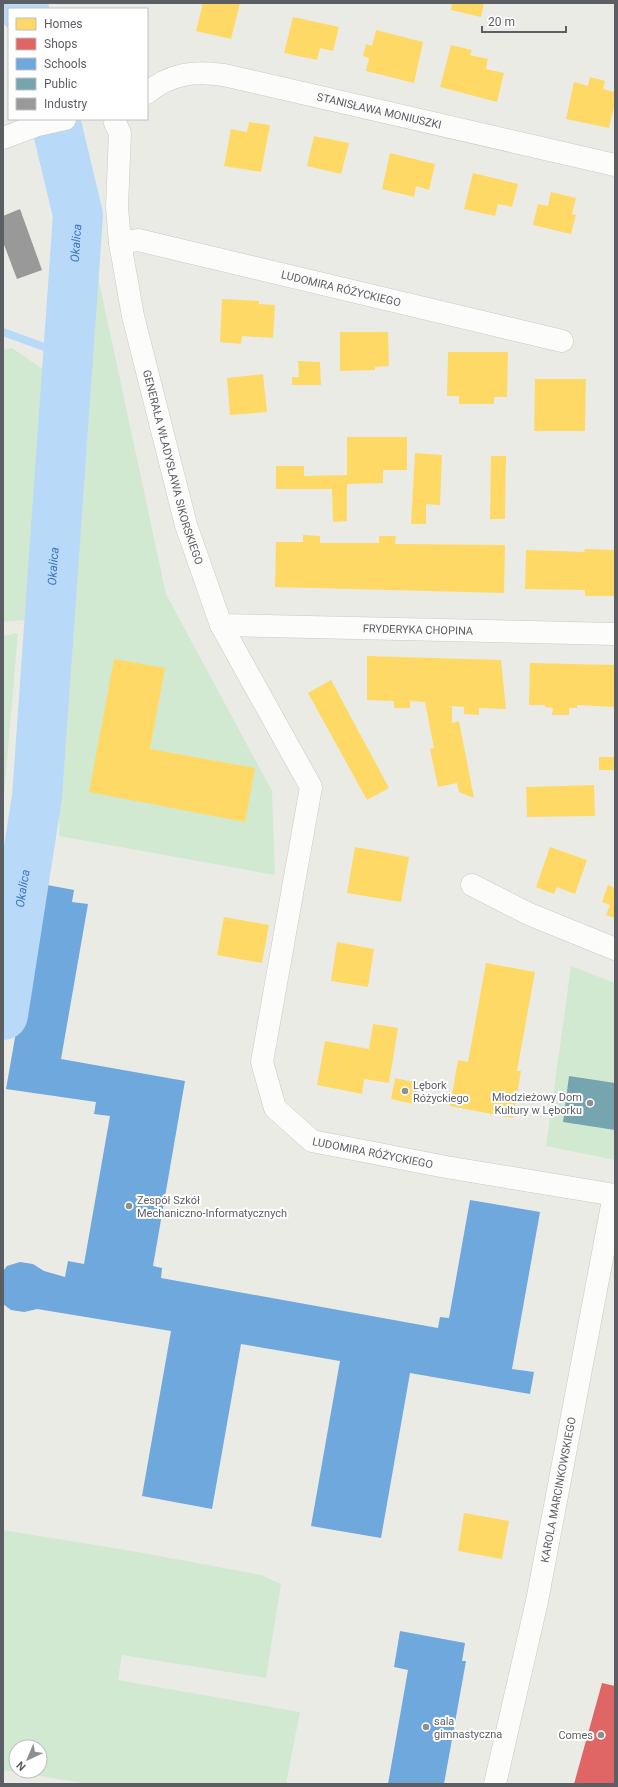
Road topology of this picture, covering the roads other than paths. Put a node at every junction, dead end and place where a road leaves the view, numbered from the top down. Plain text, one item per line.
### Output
1 (148, 92) edge
2 (60, 120) edge
3 (114, 120) edge
4 (3, 138) edge
5 (615, 166) edge
6 (120, 243) junction
7 (562, 341) dead end
8 (221, 625) junction
9 (615, 634) edge
10 (311, 787) joint
11 (472, 884) dead end
12 (615, 949) edge
13 (615, 1195) edge
14 (495, 1784) edge

1 - 5 street, STANISŁAWA MONIUSZKI
2 - 4 street
3 - 6 street, GENERAŁA WŁADYSŁAWA SIKORSKIEGO
6 - 7 street, LUDOMIRA RÓŻYCKIEGO
6 - 8 street, GENERAŁA WŁADYSŁAWA SIKORSKIEGO
8 - 9 street, FRYDERYKA CHOPINA
8 - 10 street, GENERAŁA WŁADYSŁAWA SIKORSKIEGO
10 - 13 street, LUDOMIRA RÓŻYCKIEGO
11 - 12 street
13 - 14 street, KAROLA MARCINKOWSKIEGO

